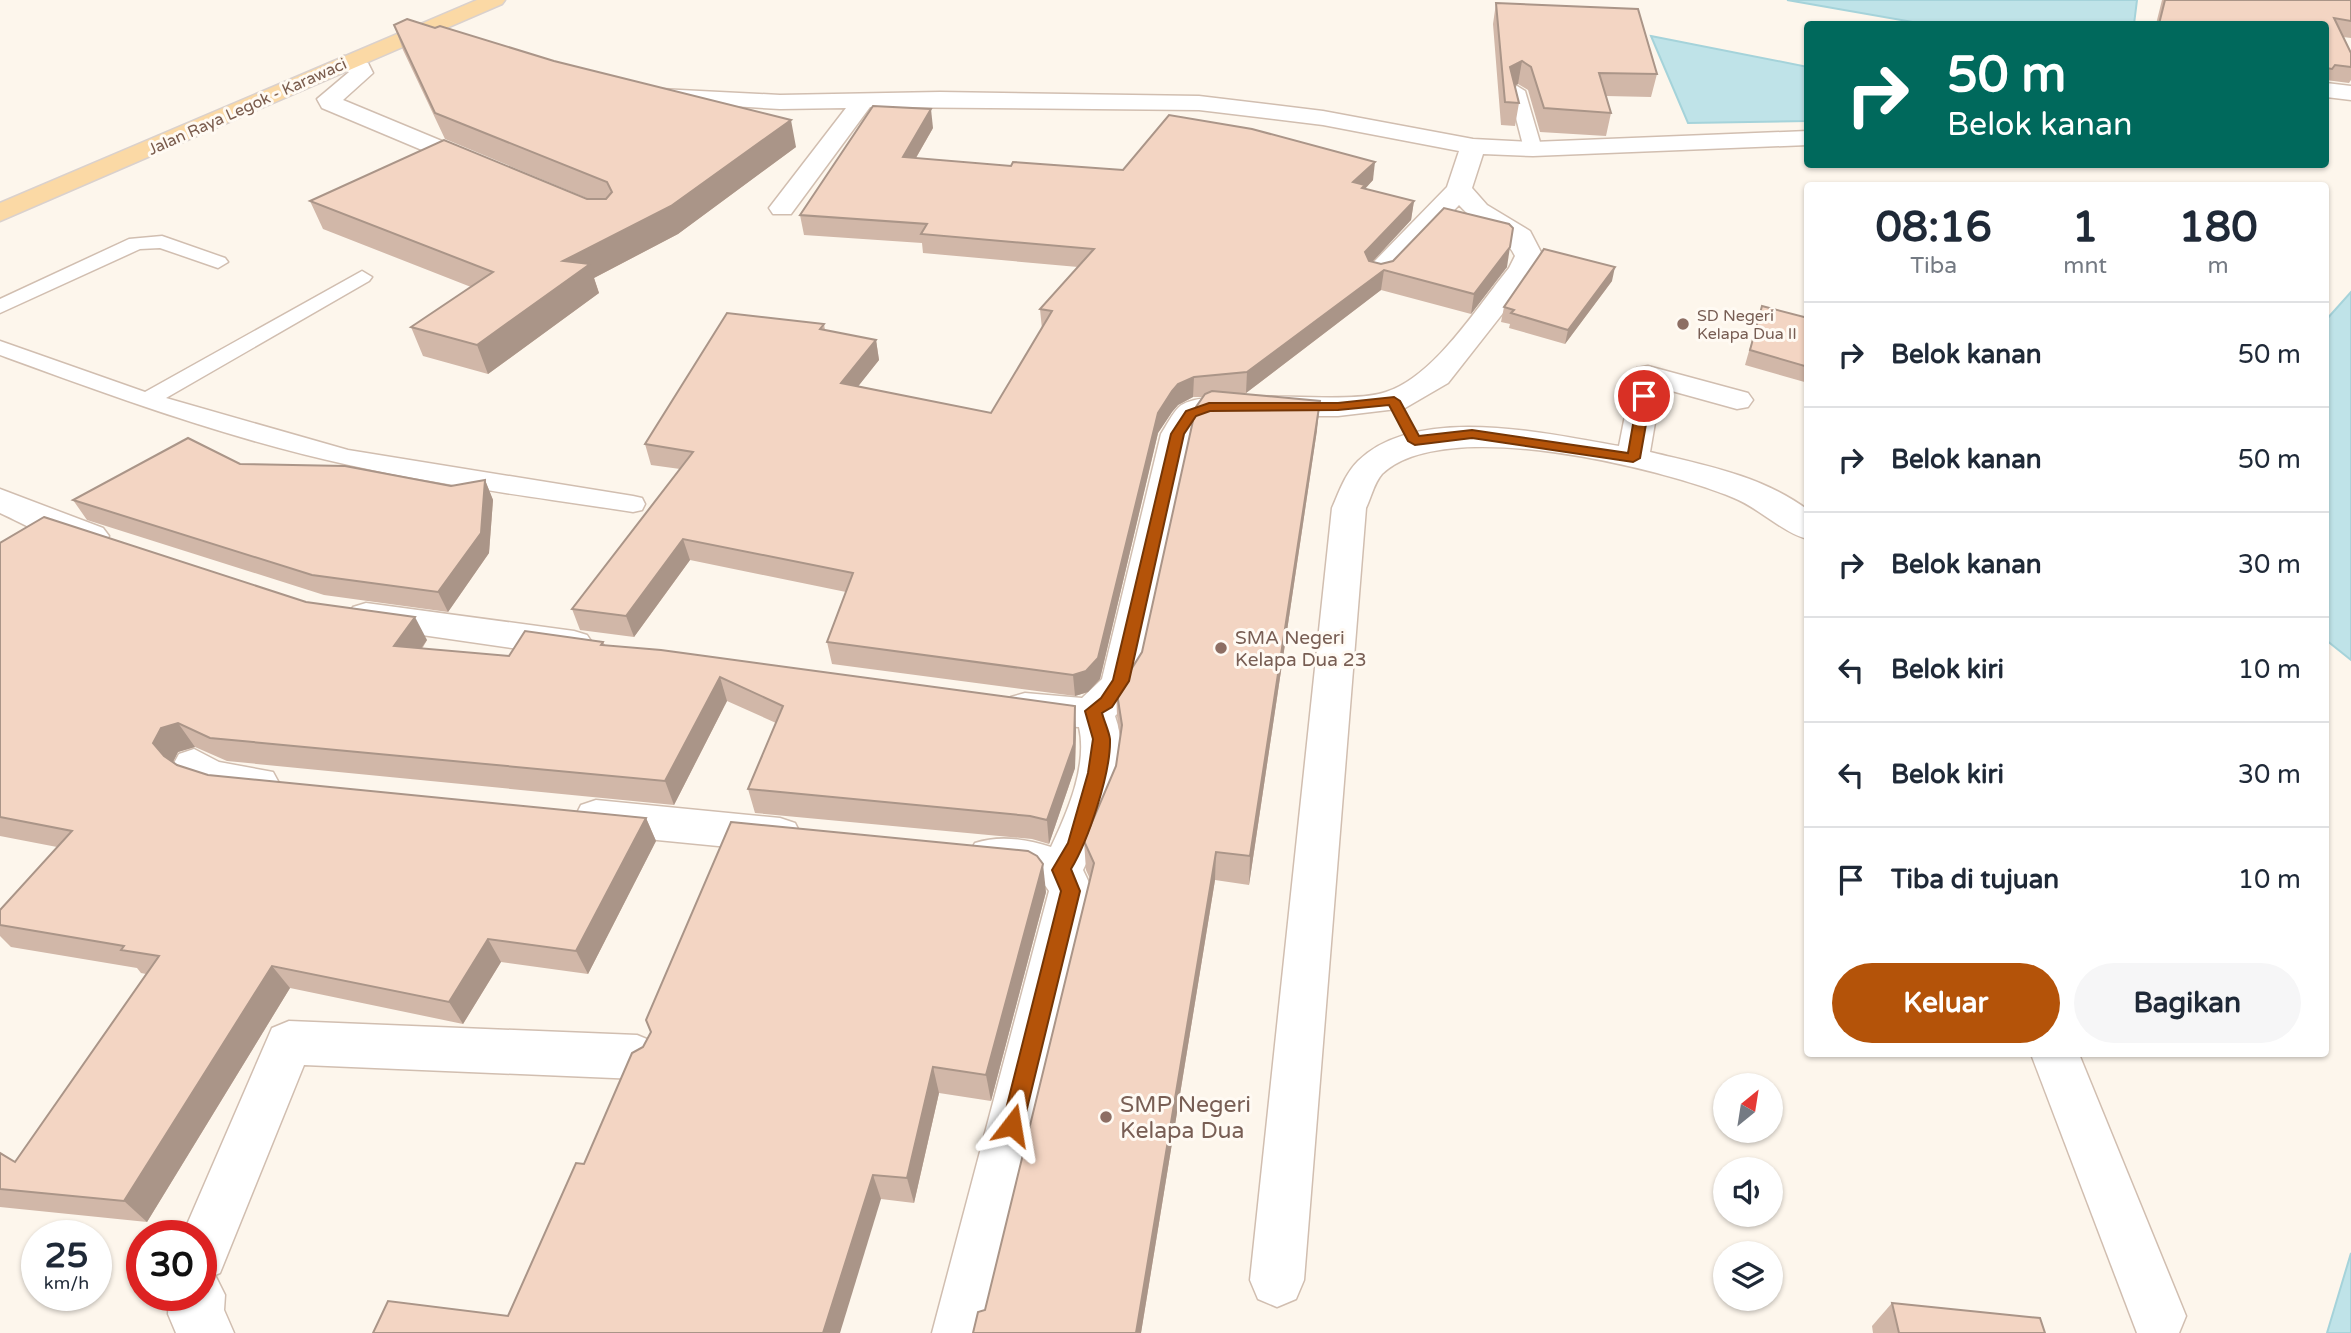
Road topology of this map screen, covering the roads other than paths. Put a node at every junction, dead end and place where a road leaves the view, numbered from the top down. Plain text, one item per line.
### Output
1 (495, 0) edge
2 (422, 31) junction
3 (459, 43) edge
4 (344, 63) junction
5 (2329, 90) edge
6 (1517, 91) edge
7 (637, 93) edge
8 (2351, 93) edge
9 (863, 101) junction
10 (1804, 138) edge
11 (1473, 146) junction
12 (1533, 149) junction
13 (502, 175) edge
14 (1459, 189) junction
15 (782, 208) dead end
16 (0, 213) edge
17 (218, 262) dead end
18 (1379, 273) edge
19 (362, 277) dead end
20 (0, 307) edge
21 (0, 348) edge
22 (1737, 400) dead end
23 (145, 401) junction
24 (1394, 401) junction
25 (1415, 441) junction
26 (1633, 458) junction
27 (0, 500) edge
28 (633, 503) dead end
29 (56, 525) junction
30 (1804, 525) edge
31 (23, 546) edge
32 (122, 547) edge
33 (335, 612) edge
34 (607, 649) edge
35 (993, 703) edge
36 (1093, 711) junction
37 (194, 765) dead end
38 (294, 787) edge
39 (554, 813) edge
40 (814, 838) edge
41 (950, 851) edge
42 (1061, 870) junction
43 (637, 1057) edge
44 (2056, 1057) edge
45 (215, 1220) edge
46 (1277, 1280) dead end
47 (197, 1311) edge
48 (2158, 1316) dead end
49 (206, 1333) edge
50 (960, 1333) edge

1 - 2 main road, Jalan Raya Legok - Karawaci
2 - 3 street
2 - 4 main road, Jalan Raya Legok - Karawaci
4 - 13 street
4 - 16 main road, Jalan Raya Legok - Karawaci
5 - 8 street
6 - 12 lane
7 - 9 street
9 - 11 street
9 - 15 street
10 - 12 street
11 - 12 street
11 - 14 street
14 - 18 street
14 - 24 street
17 - 20 lane
19 - 23 lane
21 - 23 lane
22 - 26 street
23 - 28 lane
24 - 25 street
24 - 36 street
25 - 26 street
25 - 46 street
26 - 30 street
27 - 29 street
29 - 31 street
29 - 32 street
33 - 34 street
35 - 36 street
36 - 42 street
37 - 38 street
39 - 40 street
41 - 42 street
42 - 50 street
43 - 45 street
44 - 48 street
47 - 49 street

